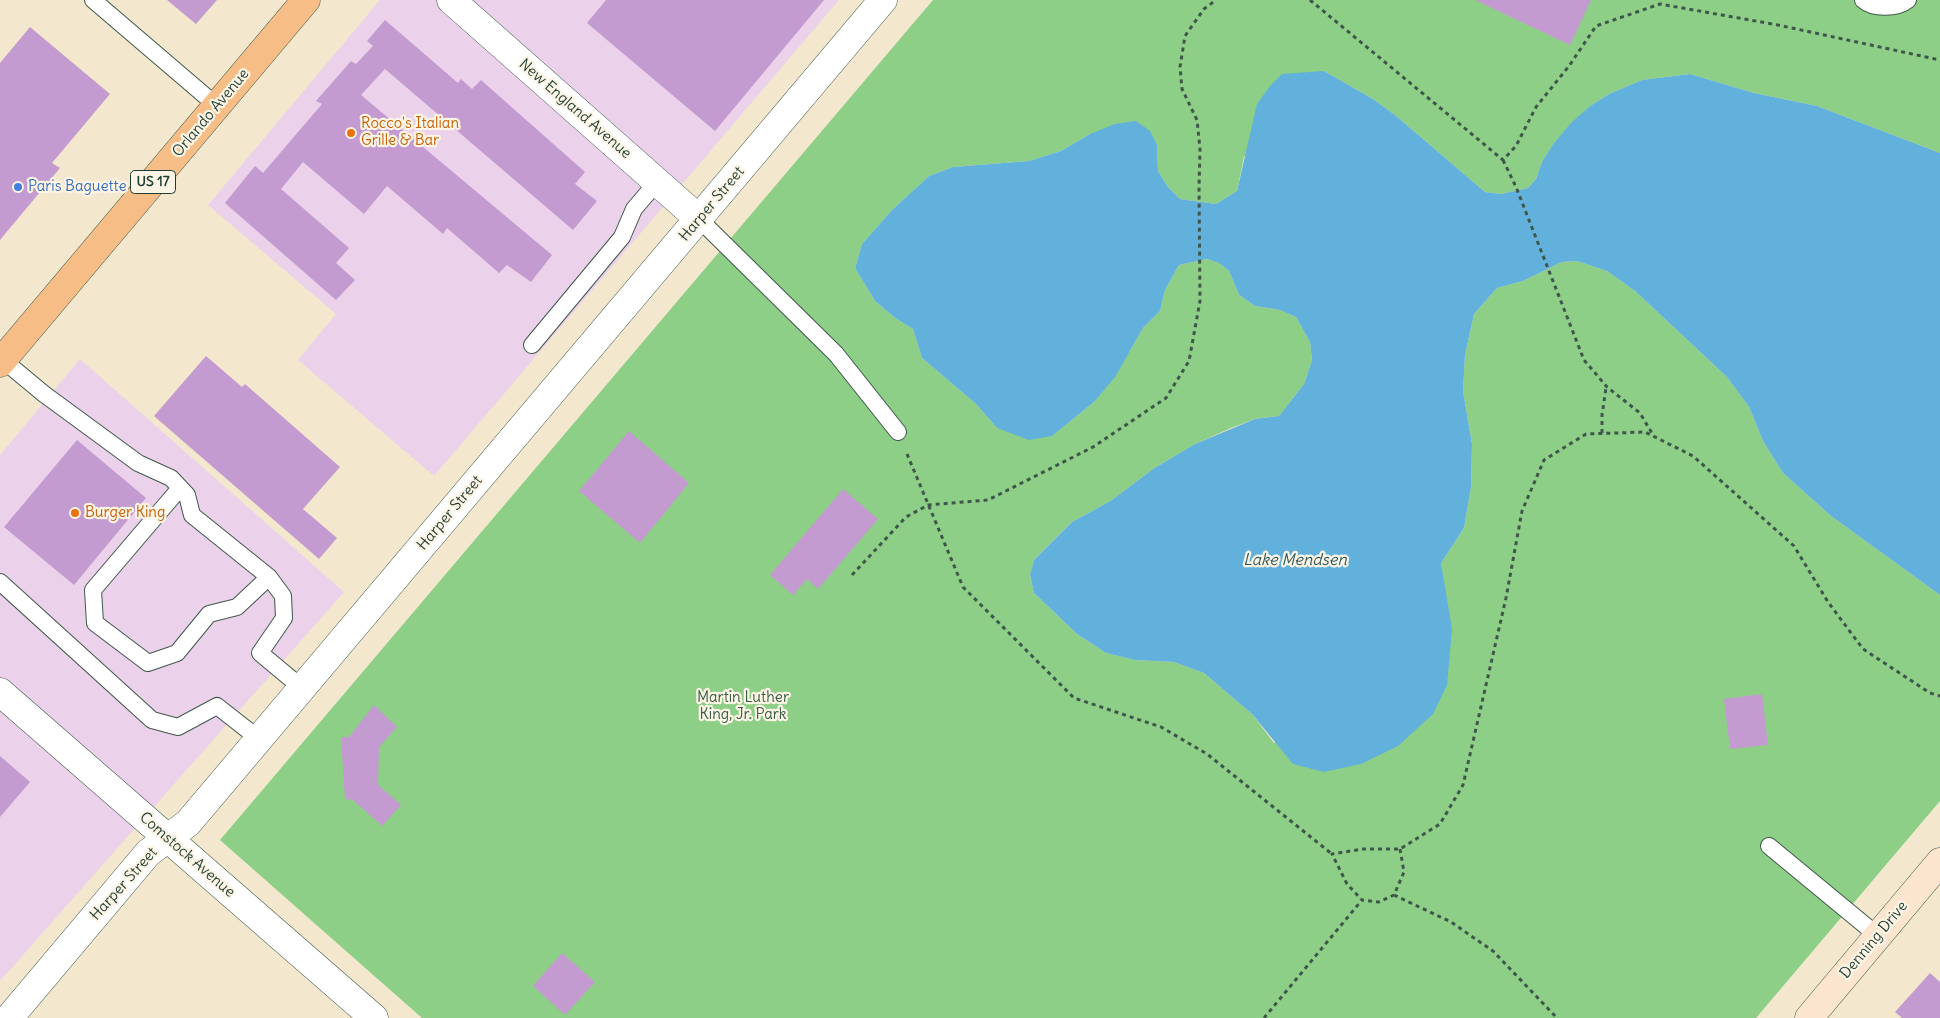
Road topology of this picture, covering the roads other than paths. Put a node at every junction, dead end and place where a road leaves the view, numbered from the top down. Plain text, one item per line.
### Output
1 (93, 0) edge
2 (306, 0) edge
3 (451, 0) edge
4 (883, 0) edge
5 (1863, 0) edge
6 (1908, 0) edge
7 (217, 106) junction
8 (657, 182) junction
9 (699, 219) junction
10 (532, 344) dead end
11 (2, 362) edge
12 (898, 432) road end
13 (180, 488) junction
14 (269, 577) junction
15 (0, 582) edge
16 (302, 688) junction
17 (0, 692) edge
18 (259, 739) junction
19 (167, 838) junction
20 (1769, 846) dead end
21 (1940, 862) edge
22 (1878, 936) junction
23 (1816, 1016) edge
24 (9, 1018) edge
25 (374, 1018) edge

1 - 7 lane
2 - 7 main road, Orlando Avenue / US 17
3 - 8 street, New England Avenue
4 - 9 street, Harper Street
5 - 6 lane
7 - 11 main road, Orlando Avenue / US 17
8 - 9 street, New England Avenue
8 - 10 lane
9 - 12 lane
9 - 16 street, Harper Street
11 - 13 lane
13 - 14 lane
13 - 14 lane
14 - 16 lane
15 - 18 lane
16 - 18 street, Harper Street
17 - 19 street, Comstock Avenue
18 - 19 street, Harper Street
19 - 24 street, Harper Street
19 - 25 street, Comstock Avenue
20 - 22 lane
21 - 22 street, Denning Drive
22 - 23 street, Denning Drive

